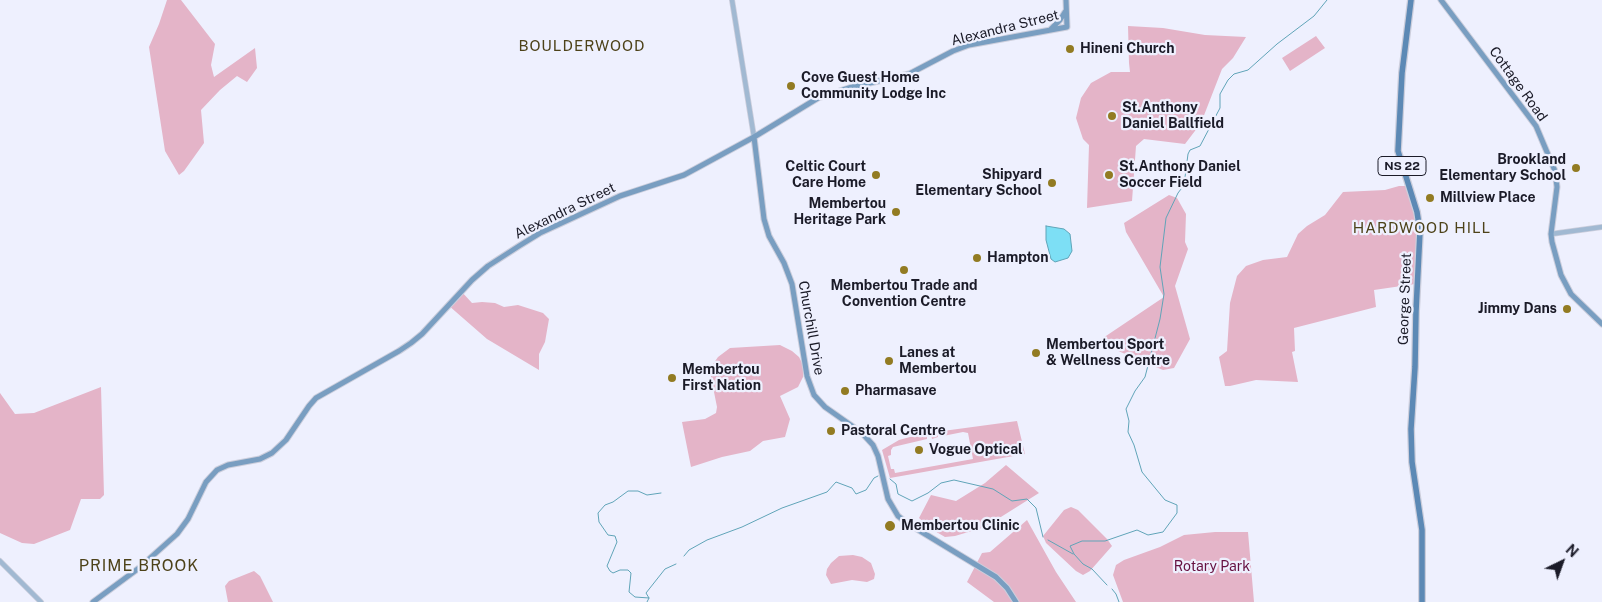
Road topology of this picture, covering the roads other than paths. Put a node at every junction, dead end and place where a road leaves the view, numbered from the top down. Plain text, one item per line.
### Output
1 (732, 0) edge
2 (1066, 0) edge
3 (1411, 0) edge
4 (1441, 0) edge
5 (1066, 9) junction
6 (1050, 30) junction
7 (754, 137) junction
8 (1602, 227) edge
9 (1551, 234) junction
10 (1602, 324) edge
11 (0, 561) edge
12 (40, 602) edge
13 (93, 602) edge
14 (1016, 602) edge
15 (1422, 602) edge

1 - 7 street, Churchill Drive
2 - 5 main road, Alexandra Street
3 - 15 main road, George Street / NS 22
4 - 9 main road, Cottage Road
5 - 6 main road
5 - 6 main road, Alexandra Street
6 - 7 main road, Alexandra Street
7 - 13 main road, Alexandra Street
7 - 14 main road, Churchill Drive
8 - 9 street
9 - 10 main road, Cottage Road
11 - 12 street

